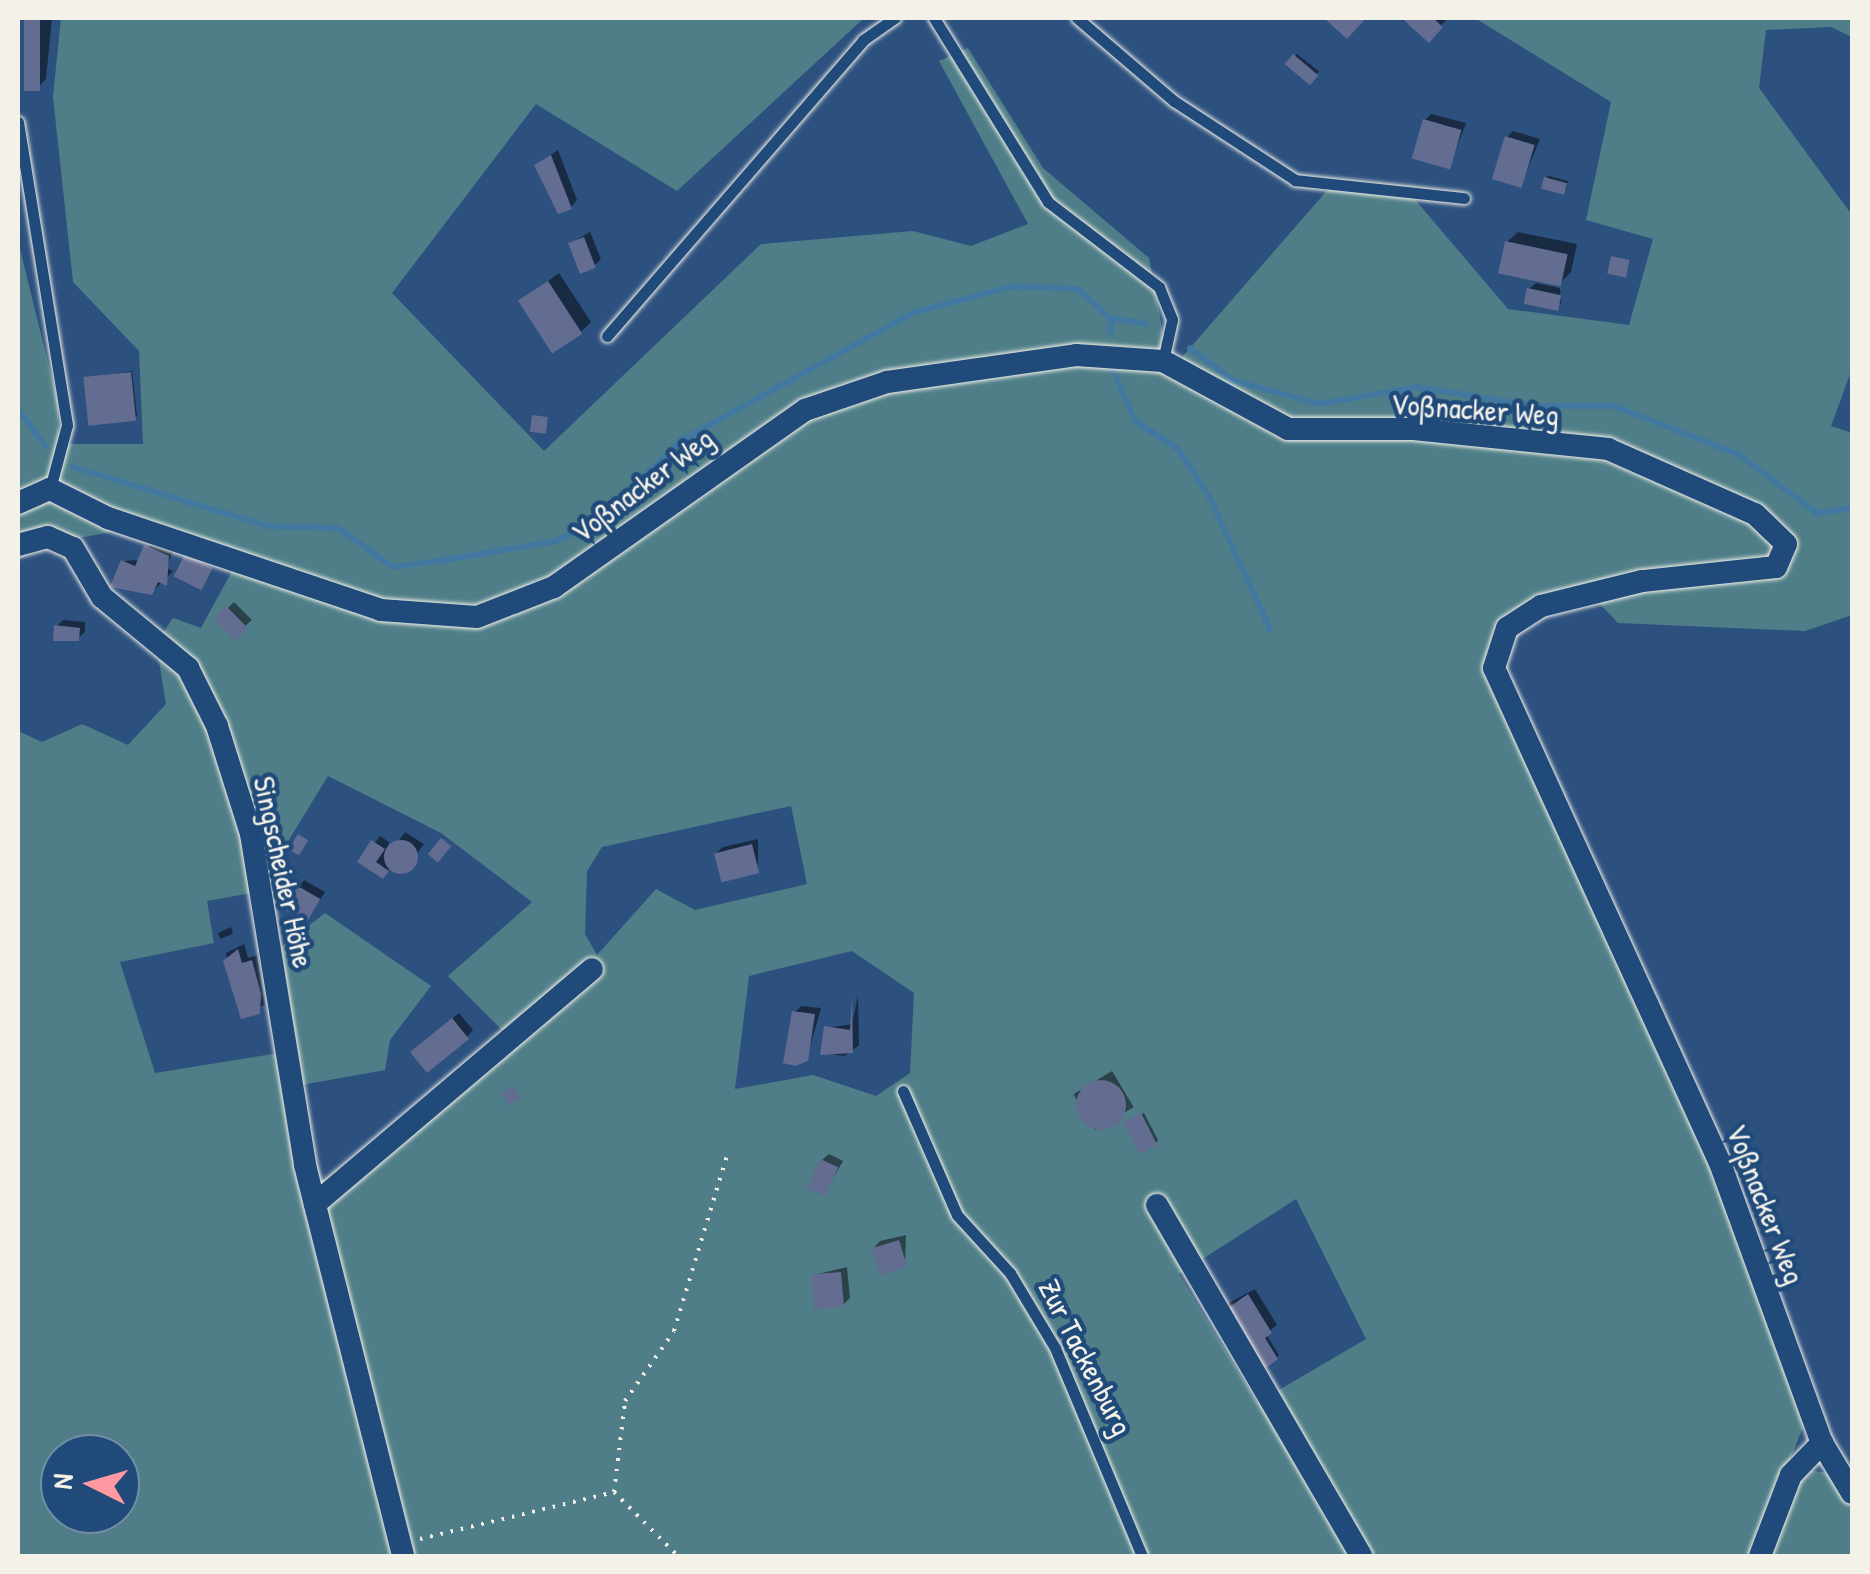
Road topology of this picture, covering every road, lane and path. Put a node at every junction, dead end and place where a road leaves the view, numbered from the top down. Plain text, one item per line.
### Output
1 (894, 18) edge
2 (1077, 18) edge
3 (931, 19) edge
4 (18, 122) edge
5 (1464, 198) dead end
6 (607, 336) dead end
7 (1163, 361) junction
8 (50, 489) junction
9 (18, 503) edge
10 (18, 545) edge
11 (592, 969) dead end
12 (903, 1091) dead end
13 (728, 1152) dead end
14 (315, 1204) junction
15 (1156, 1205) dead end
16 (1822, 1444) junction
17 (614, 1492) junction
18 (1852, 1493) edge
19 (402, 1550) edge
20 (678, 1556) edge
21 (1142, 1556) edge
22 (1361, 1556) edge
23 (1760, 1556) edge

1 - 6 lane
2 - 5 lane
3 - 7 lane
4 - 8 lane
7 - 8 street, Voßnacker Weg
7 - 16 street, Voßnacker Weg
8 - 9 street
10 - 14 street, Singscheider Höhe
11 - 14 street
12 - 21 lane, Zur Tackenburg
13 - 17 path
14 - 19 street, Singscheider Höhe
15 - 22 street
16 - 18 street
16 - 23 street
17 - 19 path
17 - 20 path

